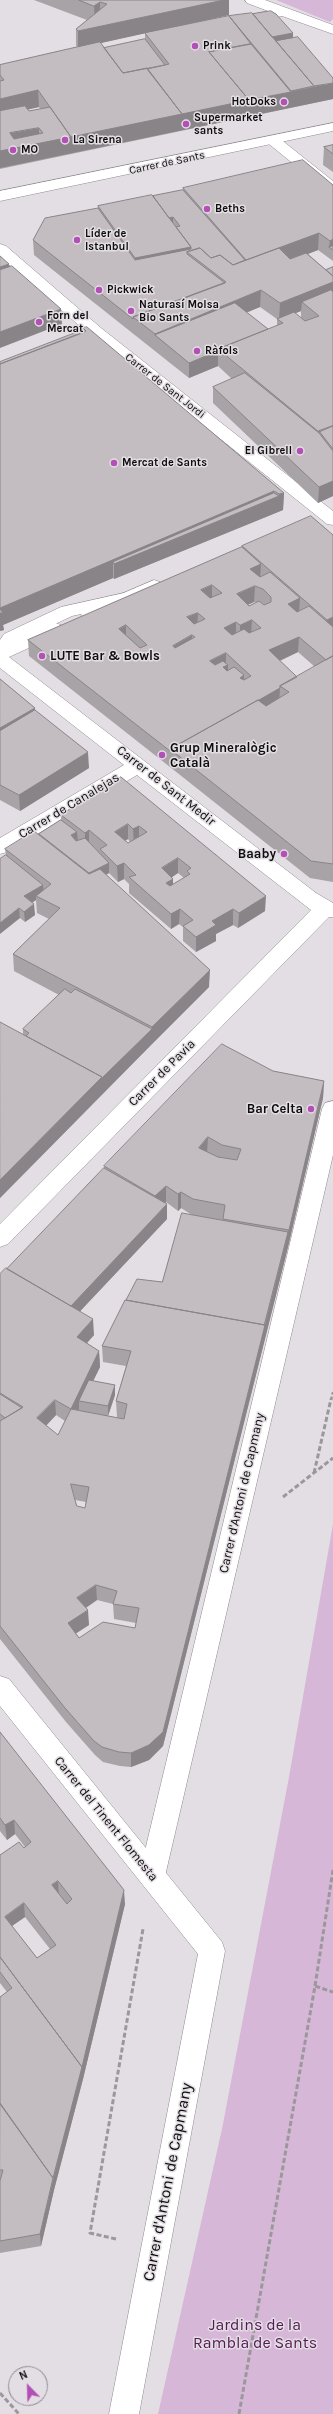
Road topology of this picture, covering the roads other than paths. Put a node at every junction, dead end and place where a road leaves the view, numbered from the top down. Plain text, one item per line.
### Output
1 (252, 0) edge
2 (282, 12) junction
3 (232, 23) edge
4 (333, 30) edge
5 (333, 127) edge
6 (274, 141) junction
7 (333, 189) edge
8 (0, 196) edge
9 (0, 249) edge
10 (331, 516) edge
11 (305, 524) edge
12 (168, 581) edge
13 (1, 655) edge
14 (139, 764) junction
15 (0, 847) edge
16 (329, 909) edge
17 (333, 1109) edge
18 (0, 1238) edge
19 (0, 1687) edge
20 (152, 1876) junction
21 (212, 1951) joint
22 (124, 2414) edge

1 - 2 street
2 - 3 street
2 - 4 street
5 - 6 street, Carrer de Sants
6 - 7 street
6 - 8 street, Carrer de Sants
9 - 10 street, Carrer de Sant Jordi
10 - 11 street
12 - 13 street
13 - 14 street, Carrer de Sant Medir
14 - 15 street, Carrer de Canalejas
14 - 16 street, Carrer de Sant Medir
16 - 18 street, Carrer de Pavia
17 - 20 street, Carrer d'Antoni de Capmany
19 - 20 street, Carrer del Tinent Flomesta
20 - 21 street, Carrer del Tinent Flomesta
21 - 22 street, Carrer d'Antoni de Capmany

